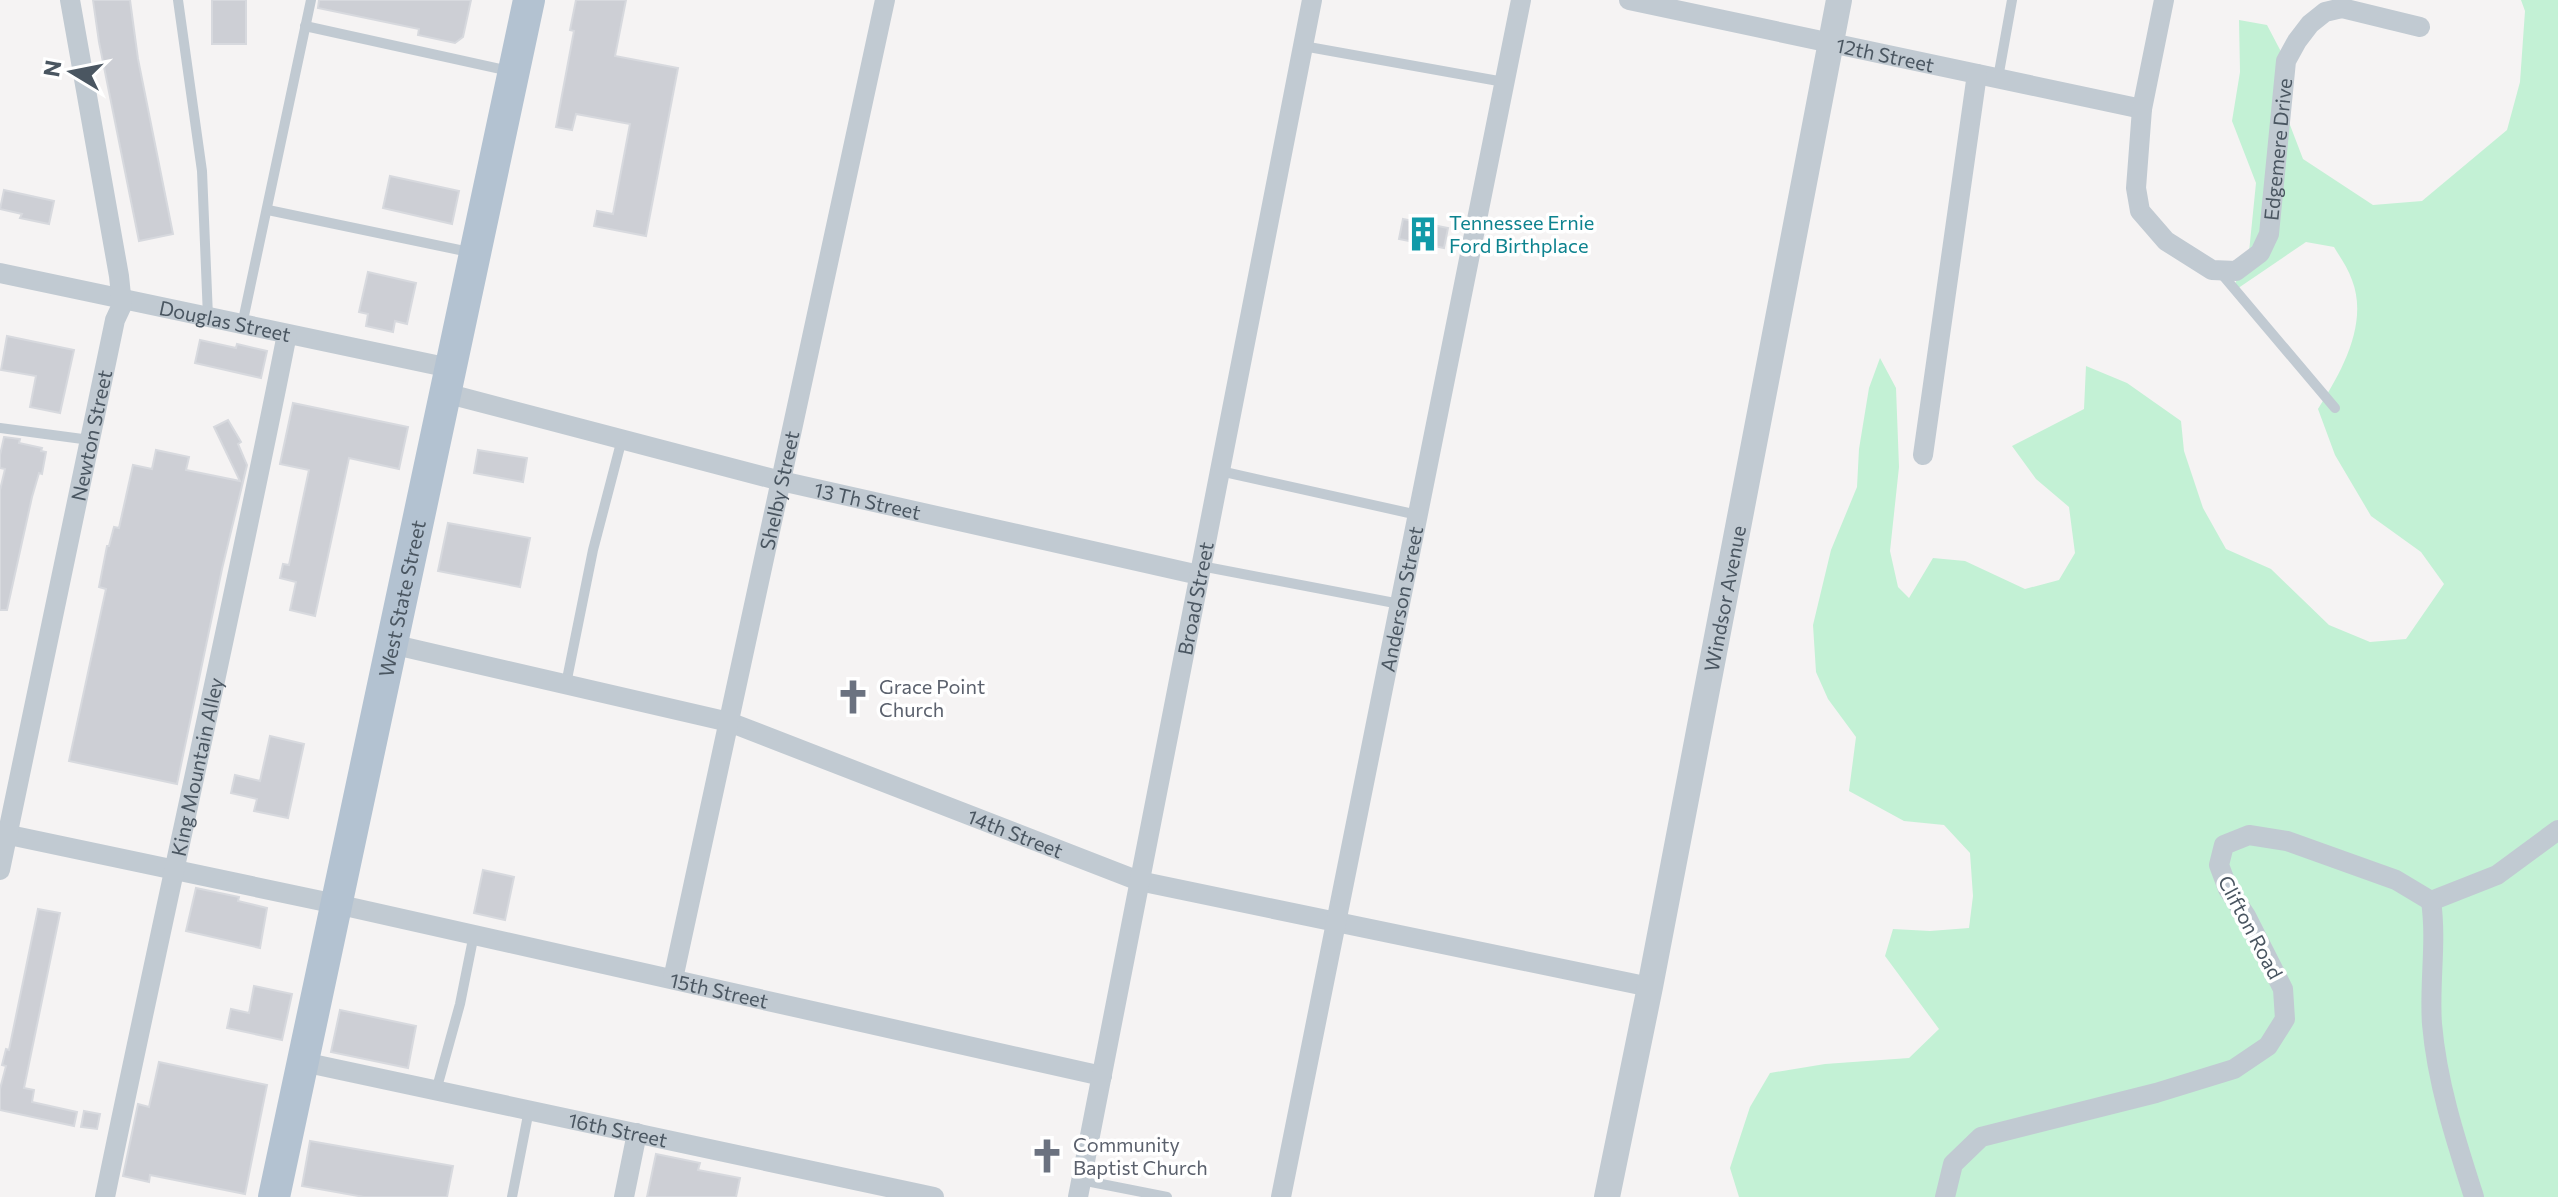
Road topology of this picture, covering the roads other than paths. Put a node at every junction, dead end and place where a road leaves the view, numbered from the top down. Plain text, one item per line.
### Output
1 (70, 0) edge
2 (178, 0) edge
3 (311, 0) edge
4 (529, 0) edge
5 (885, 0) edge
6 (1312, 0) edge
7 (1521, 0) edge
8 (1629, 0) edge
9 (1839, 0) edge
10 (2012, 0) edge
11 (2164, 0) edge
12 (305, 26) junction
13 (2420, 27) dead end
14 (1830, 43) junction
15 (1303, 46) junction
16 (513, 71) junction
17 (1987, 76) junction
18 (1504, 82) junction
19 (2142, 109) junction
20 (268, 210) junction
21 (475, 253) junction
22 (2218, 270) junction
23 (0, 273) edge
24 (121, 299) junction
25 (208, 317) junction
26 (242, 325) junction
27 (287, 334) junction
28 (448, 380) junction
29 (2335, 408) dead end
30 (0, 428) edge
31 (622, 439) junction
32 (90, 440) junction
33 (1923, 455) dead end
34 (1220, 471) junction
35 (781, 481) junction
36 (1418, 515) junction
37 (1200, 570) junction
38 (1400, 604) junction
39 (391, 644) junction
40 (566, 684) junction
41 (729, 722) junction
42 (2558, 830) edge
43 (4, 833) edge
44 (174, 868) junction
45 (0, 870) edge
46 (1139, 881) junction
47 (2431, 901) junction
48 (336, 904) junction
49 (1336, 924) junction
50 (474, 934) junction
51 (673, 979) junction
52 (1650, 987) junction
53 (303, 1062) junction
54 (1102, 1076) junction
55 (436, 1091) junction
56 (529, 1110) junction
57 (637, 1133) junction
58 (1080, 1188) edge
59 (105, 1197) edge
60 (274, 1197) edge
61 (512, 1197) edge
62 (624, 1197) edge
63 (934, 1197) edge
64 (1167, 1197) edge
65 (1281, 1197) edge
66 (1607, 1197) edge
67 (1945, 1197) edge
68 (2474, 1197) edge

1 - 24 street, Newton Street
2 - 25 lane
3 - 12 lane
4 - 16 main road, West State Street
5 - 35 street, Shelby Street
6 - 15 street, Broad Street
7 - 18 street, Anderson Street
8 - 14 street, 12th Street
9 - 14 street, Windsor Avenue
10 - 17 lane
11 - 19 street
12 - 16 lane
12 - 20 lane
13 - 22 street, Edgemere Drive
14 - 17 street, 12th Street
14 - 52 street, Windsor Avenue
15 - 18 lane
15 - 34 street, Broad Street
16 - 21 main road, West State Street
17 - 19 street, 12th Street
17 - 33 street
18 - 36 street, Anderson Street
19 - 22 street
20 - 21 lane
20 - 26 lane
21 - 28 main road, West State Street
22 - 29 lane
23 - 24 street, Douglas Street
24 - 25 street, Douglas Street
24 - 32 street, Newton Street
25 - 26 street, Douglas Street
26 - 27 street, Douglas Street
27 - 28 street, Douglas Street
27 - 44 street, King Mountain Alley
28 - 31 street, 13 Th Street
28 - 39 main road, West State Street
30 - 32 lane
31 - 35 street, 13 Th Street
31 - 40 lane
32 - 43 street, Newton Street
34 - 36 lane
34 - 37 street, Broad Street
35 - 37 street, 13 Th Street
35 - 41 street, Shelby Street
36 - 38 street, Anderson Street
37 - 38 lane
37 - 46 street, Broad Street
38 - 49 street, Anderson Street
39 - 40 street, 14th Street
39 - 48 main road, West State Street
40 - 41 street, 14th Street
41 - 46 street, 14th Street
41 - 51 street, Shelby Street
42 - 47 street
43 - 44 street, 15th Street
43 - 45 street, Newton Street
44 - 48 street, 15th Street
44 - 59 street, King Mountain Alley
46 - 49 street, 14th Street
46 - 54 street, Broad Street
47 - 67 street, Clifton Road
47 - 68 street
48 - 50 street, 15th Street
48 - 53 main road, West State Street
49 - 52 street, 14th Street
49 - 65 street, Anderson Street
50 - 51 street, 15th Street
50 - 55 lane
51 - 54 street, 15th Street
52 - 66 street, Windsor Avenue
53 - 55 street, 16th Street
53 - 60 main road, West State Street
54 - 58 street, Broad Street
55 - 56 street, 16th Street
56 - 57 street, 16th Street
56 - 61 lane
57 - 62 street
57 - 63 street, 16th Street
58 - 64 lane

